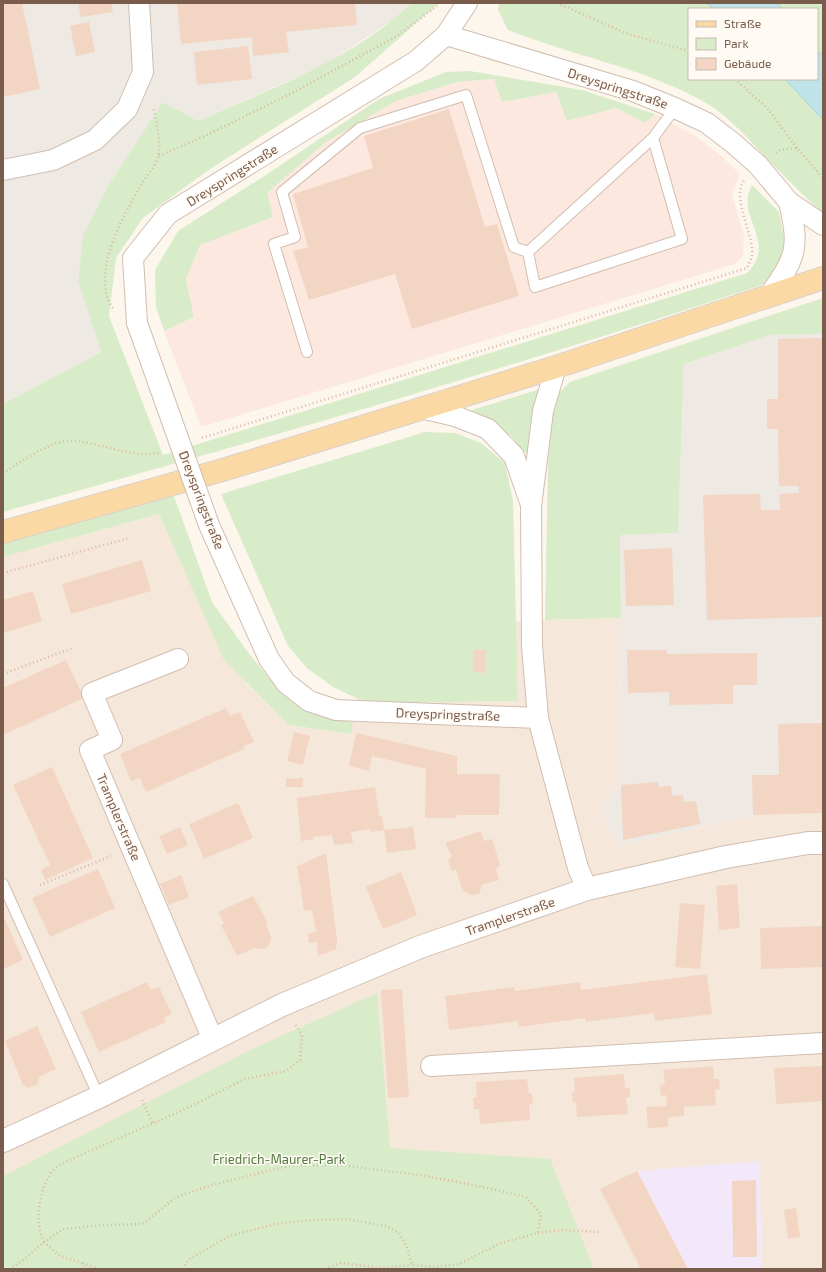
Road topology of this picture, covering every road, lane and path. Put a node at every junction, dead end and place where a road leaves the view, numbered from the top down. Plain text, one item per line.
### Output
1 (139, 3) edge
2 (441, 3) edge
3 (467, 3) edge
4 (557, 3) edge
5 (446, 34) junction
6 (688, 51) edge
7 (143, 72) junction
8 (736, 80) edge
9 (675, 108) junction
10 (653, 138) junction
11 (797, 148) junction
12 (159, 156) junction
13 (758, 166) junction
14 (3, 170) edge
15 (823, 178) edge
16 (789, 202) junction
17 (823, 225) edge
18 (528, 252) junction
19 (823, 278) edge
20 (768, 297) junction
21 (137, 323) junction
22 (306, 352) dead end
23 (556, 367) junction
24 (421, 408) junction
25 (199, 439) dead end
26 (164, 451) dead end
27 (3, 473) edge
28 (531, 506) junction
29 (3, 532) edge
30 (129, 538) dead end
31 (3, 573) edge
32 (73, 648) dead end
33 (178, 659) dead end
34 (3, 674) edge
35 (538, 718) junction
36 (823, 843) edge
37 (132, 847) junction
38 (3, 884) edge
39 (40, 885) dead end
40 (587, 889) junction
41 (282, 1005) junction
42 (213, 1040) junction
43 (823, 1043) edge
44 (431, 1066) dead end
45 (99, 1097) junction
46 (144, 1103) dead end
47 (153, 1124) junction
48 (3, 1141) edge
49 (599, 1232) dead end
50 (538, 1233) junction
51 (44, 1242) junction
52 (80, 1262) junction
53 (459, 1264) junction
54 (412, 1265) junction
55 (9, 1269) edge
56 (88, 1269) edge
57 (99, 1269) edge
58 (183, 1269) edge
59 (325, 1269) edge
60 (457, 1269) edge

1 - 7 street
2 - 12 path
3 - 5 street, Dreyspringstraße
4 - 6 path
5 - 9 street, Dreyspringstraße
5 - 21 street, Dreyspringstraße
7 - 12 path
7 - 14 street
8 - 11 path
9 - 10 lane
9 - 13 street, Dreyspringstraße
10 - 18 lane
10 - 18 lane
11 - 13 path
11 - 15 path
12 - 21 path
13 - 16 street, Dreyspringstraße
13 - 25 path
16 - 17 street, Dreyspringstraße
16 - 20 street
18 - 22 lane
19 - 20 main road
20 - 23 main road
21 - 35 street, Dreyspringstraße, bridge
23 - 24 main road
23 - 28 street
24 - 28 street
24 - 29 main road
26 - 27 path
28 - 35 street
30 - 31 path
32 - 34 path
33 - 37 street, Tramplerstraße
35 - 40 street
36 - 40 street, Tramplerstraße
37 - 39 path
37 - 42 street, Tramplerstraße
38 - 45 lane
40 - 41 street, Tramplerstraße
41 - 42 street, Tramplerstraße
41 - 47 path
42 - 45 street, Tramplerstraße
43 - 44 street
45 - 48 street, Tramplerstraße
46 - 47 path
47 - 51 path
49 - 50 path
50 - 51 path
50 - 53 path
51 - 52 path
51 - 55 path
52 - 56 path
52 - 57 path
53 - 54 path
53 - 60 path
54 - 58 path
54 - 59 path

